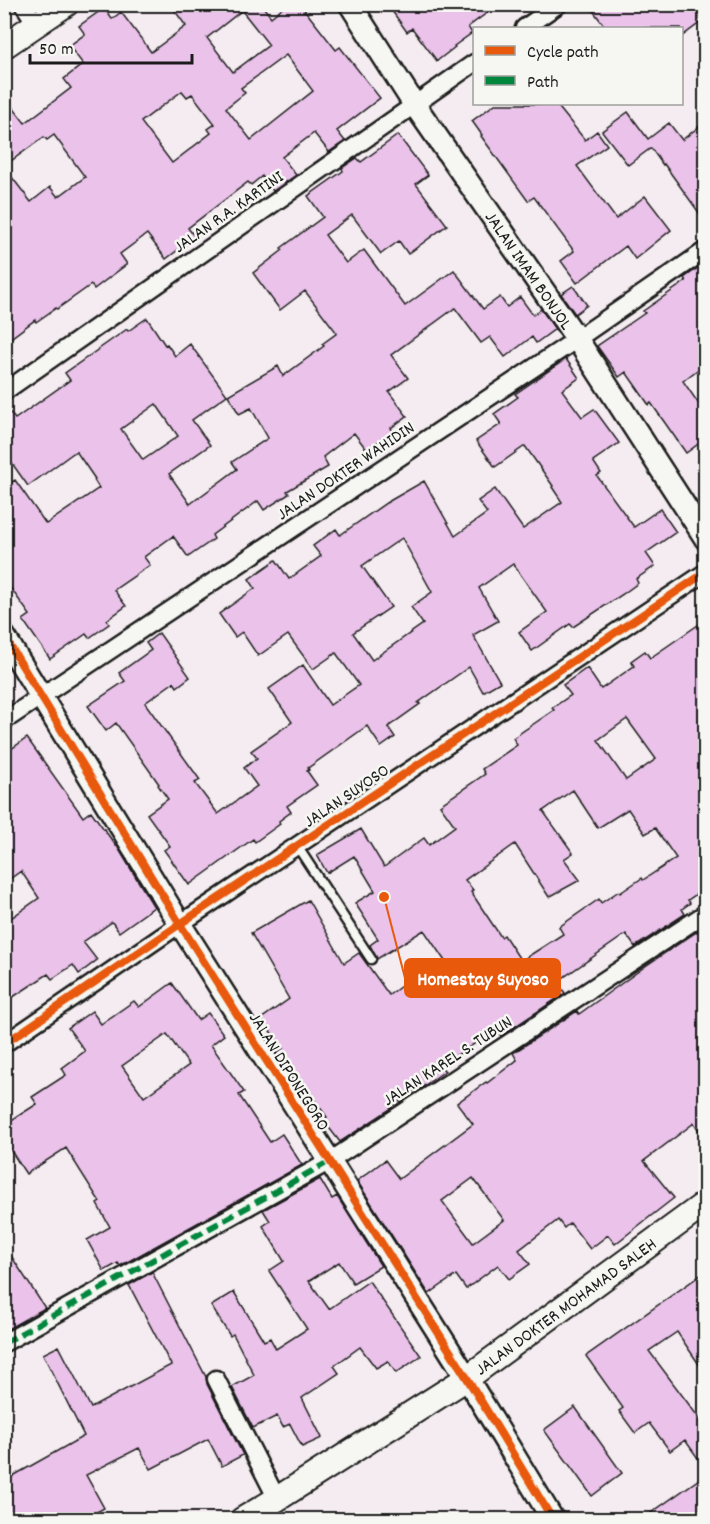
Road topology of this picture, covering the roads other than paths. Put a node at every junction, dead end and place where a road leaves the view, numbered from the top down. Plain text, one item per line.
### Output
1 (23, 4) edge
2 (66, 4) edge
3 (350, 4) edge
4 (559, 4) edge
5 (37, 25) junction
6 (525, 27) edge
7 (4, 46) edge
8 (473, 64) edge
9 (414, 104) junction
10 (705, 249) edge
11 (577, 339) junction
12 (4, 392) edge
13 (705, 539) edge
14 (705, 572) edge
15 (4, 636) edge
16 (41, 696) junction
17 (4, 721) edge
18 (297, 846) junction
19 (705, 913) edge
20 (180, 924) junction
21 (371, 959) dead end
22 (4, 1044) edge
23 (330, 1161) junction
24 (705, 1203) edge
25 (4, 1343) edge
26 (467, 1378) junction
27 (216, 1379) dead end
28 (277, 1499) junction
29 (242, 1520) edge
30 (553, 1520) edge

1 - 5 street
2 - 5 main road
3 - 9 street, JALAN IMAM BONJOL
4 - 6 street
5 - 7 main road
8 - 9 street, JALAN R.A. KARTINI
9 - 11 street, JALAN IMAM BONJOL
9 - 12 street, JALAN R.A. KARTINI
10 - 11 street, JALAN DOKTER WAHIDIN
11 - 13 street, JALAN IMAM BONJOL
11 - 16 street, JALAN DOKTER WAHIDIN
14 - 18 street, JALAN SUYOSO
15 - 16 street, JALAN DIPONEGORO
16 - 17 street, JALAN DOKTER WAHIDIN
16 - 20 street, JALAN DIPONEGORO
18 - 20 street, JALAN SUYOSO
18 - 21 lane
19 - 23 street, JALAN KAREL S. TUBUN
20 - 22 street, JALAN SUYOSO
20 - 23 street, JALAN DIPONEGORO
23 - 25 street, JALAN KAREL S. TUBUN
23 - 26 street, JALAN DIPONEGORO
24 - 26 main road, JALAN DOKTER MOHAMAD SALEH
26 - 28 main road, JALAN DOKTER MOHAMAD SALEH
26 - 30 street, JALAN DIPONEGORO
27 - 28 street
28 - 29 main road, JALAN DOKTER MOHAMAD SALEH

